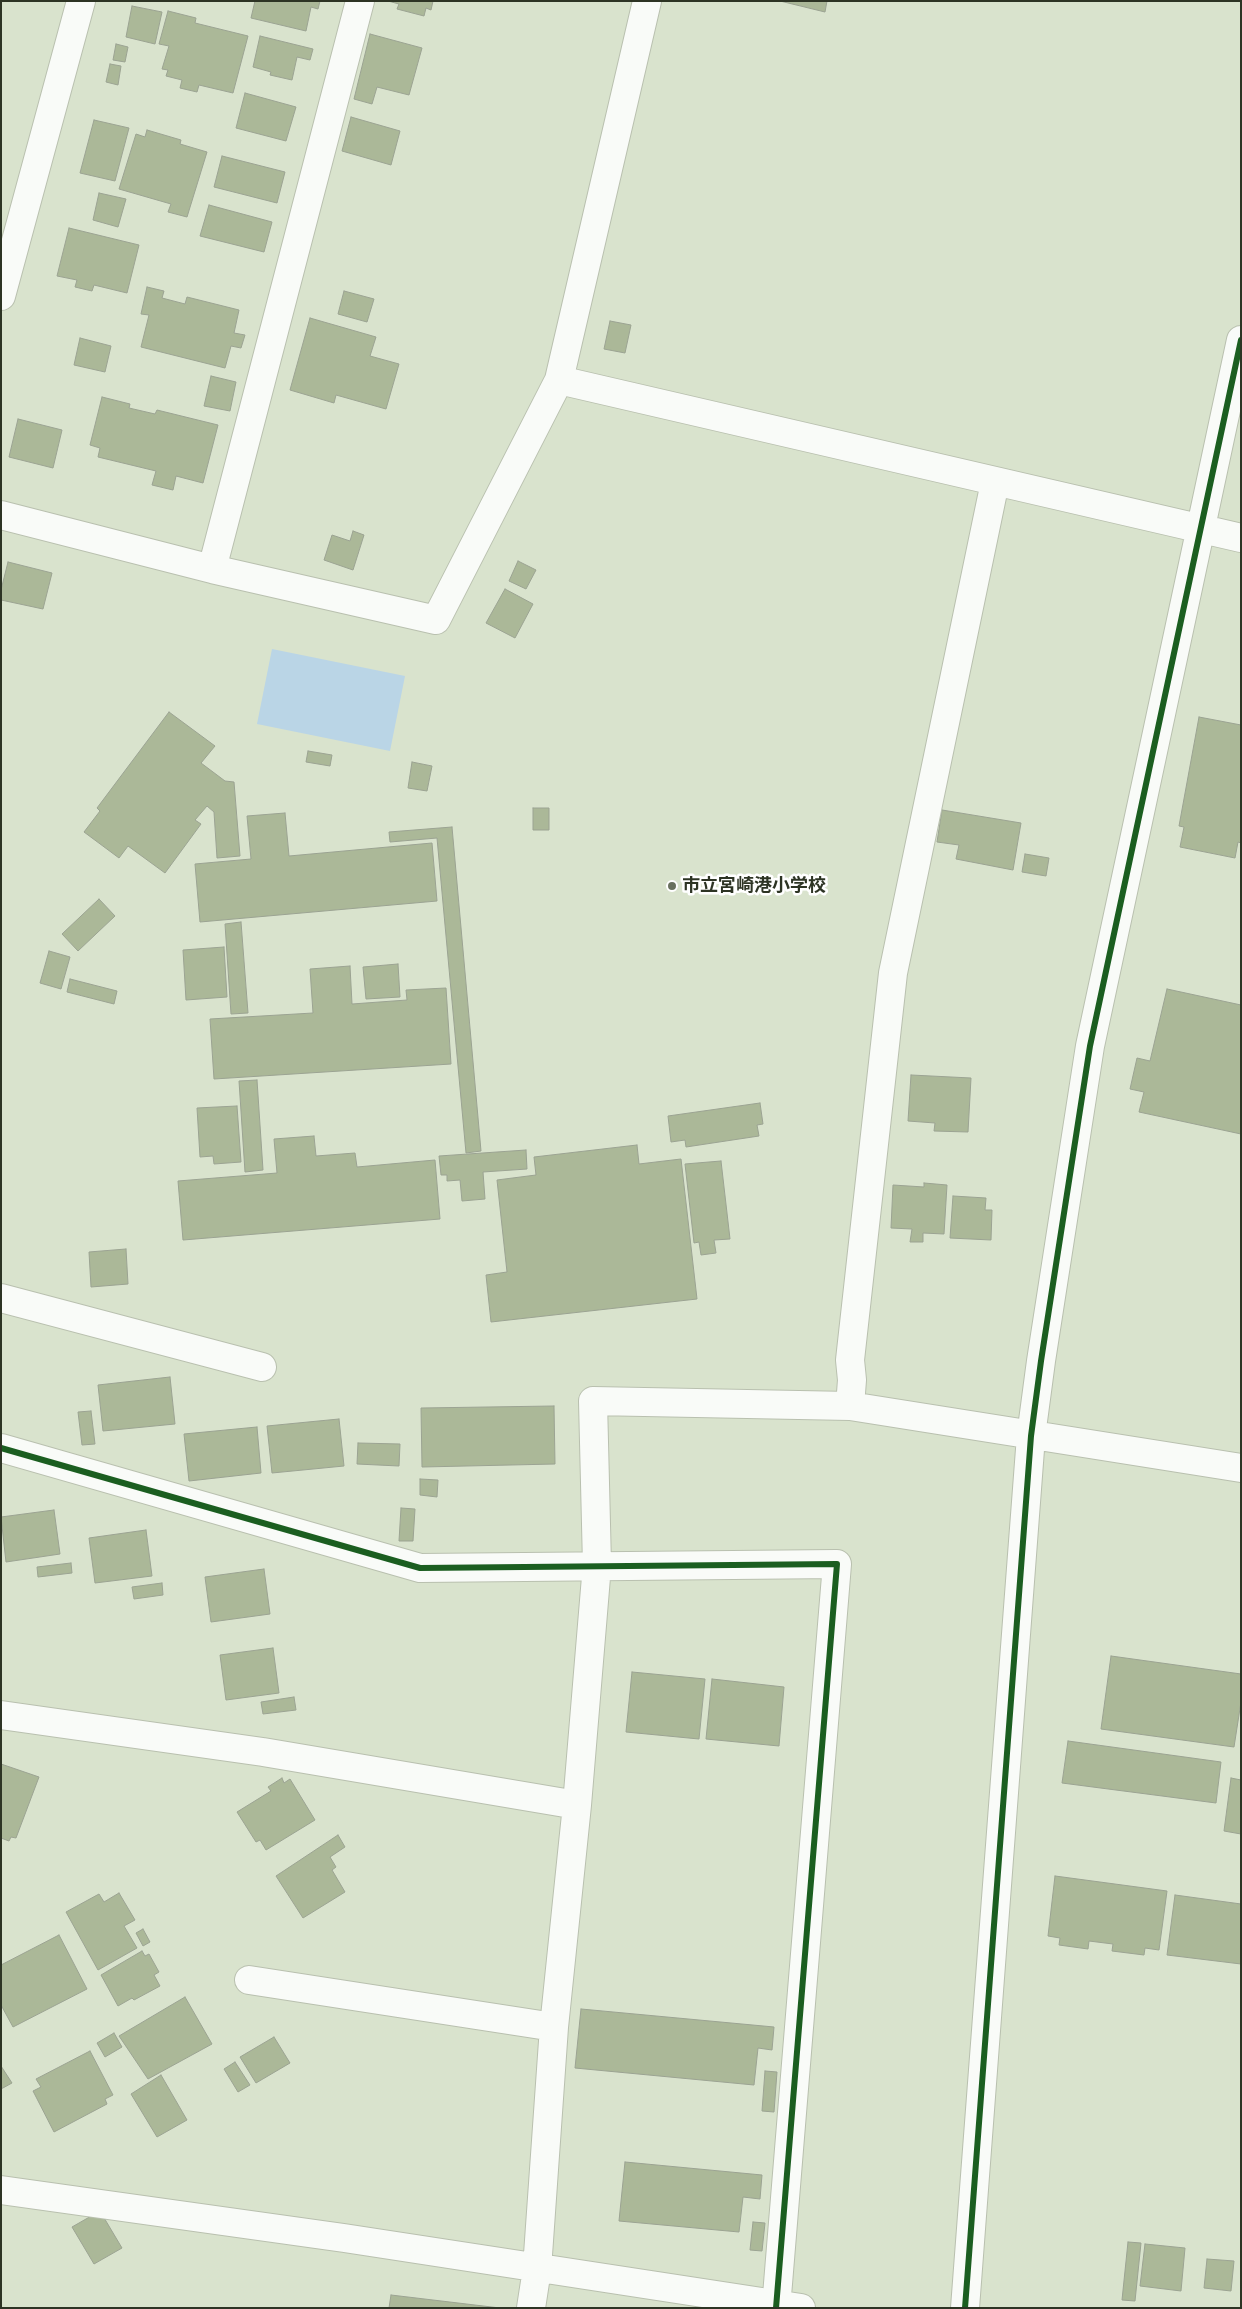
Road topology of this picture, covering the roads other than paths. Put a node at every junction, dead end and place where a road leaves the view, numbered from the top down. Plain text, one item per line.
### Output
1 (81, 1) edge
2 (360, 1) edge
3 (647, 1) edge
4 (5, 269) edge
5 (1, 296) edge
6 (1241, 340) edge
7 (559, 380) junction
8 (995, 482) junction
9 (1, 516) edge
10 (1202, 529) junction
11 (1241, 538) edge
12 (212, 569) junction
13 (1, 1298) edge
14 (262, 1367) dead end
15 (850, 1406) junction
16 (1032, 1436) junction
17 (1, 1448) edge
18 (1241, 1468) edge
19 (597, 1565) junction
20 (1, 1715) edge
21 (578, 1805) junction
22 (248, 1980) dead end
23 (554, 2027) junction
24 (1, 2190) edge
25 (537, 2269) junction
26 (785, 2307) edge
27 (531, 2308) edge
28 (965, 2308) edge

1 - 4 street
2 - 12 street
3 - 7 street
4 - 5 street
6 - 10 street
7 - 8 street
7 - 12 street
8 - 10 street
8 - 15 street
9 - 12 street
10 - 11 street
10 - 16 street
13 - 14 street
15 - 16 street
15 - 19 street
16 - 18 street
16 - 28 street
17 - 19 street
19 - 21 street
19 - 26 street
20 - 21 street
21 - 23 street
22 - 23 street
23 - 25 street
24 - 25 street
25 - 26 street
25 - 27 street

